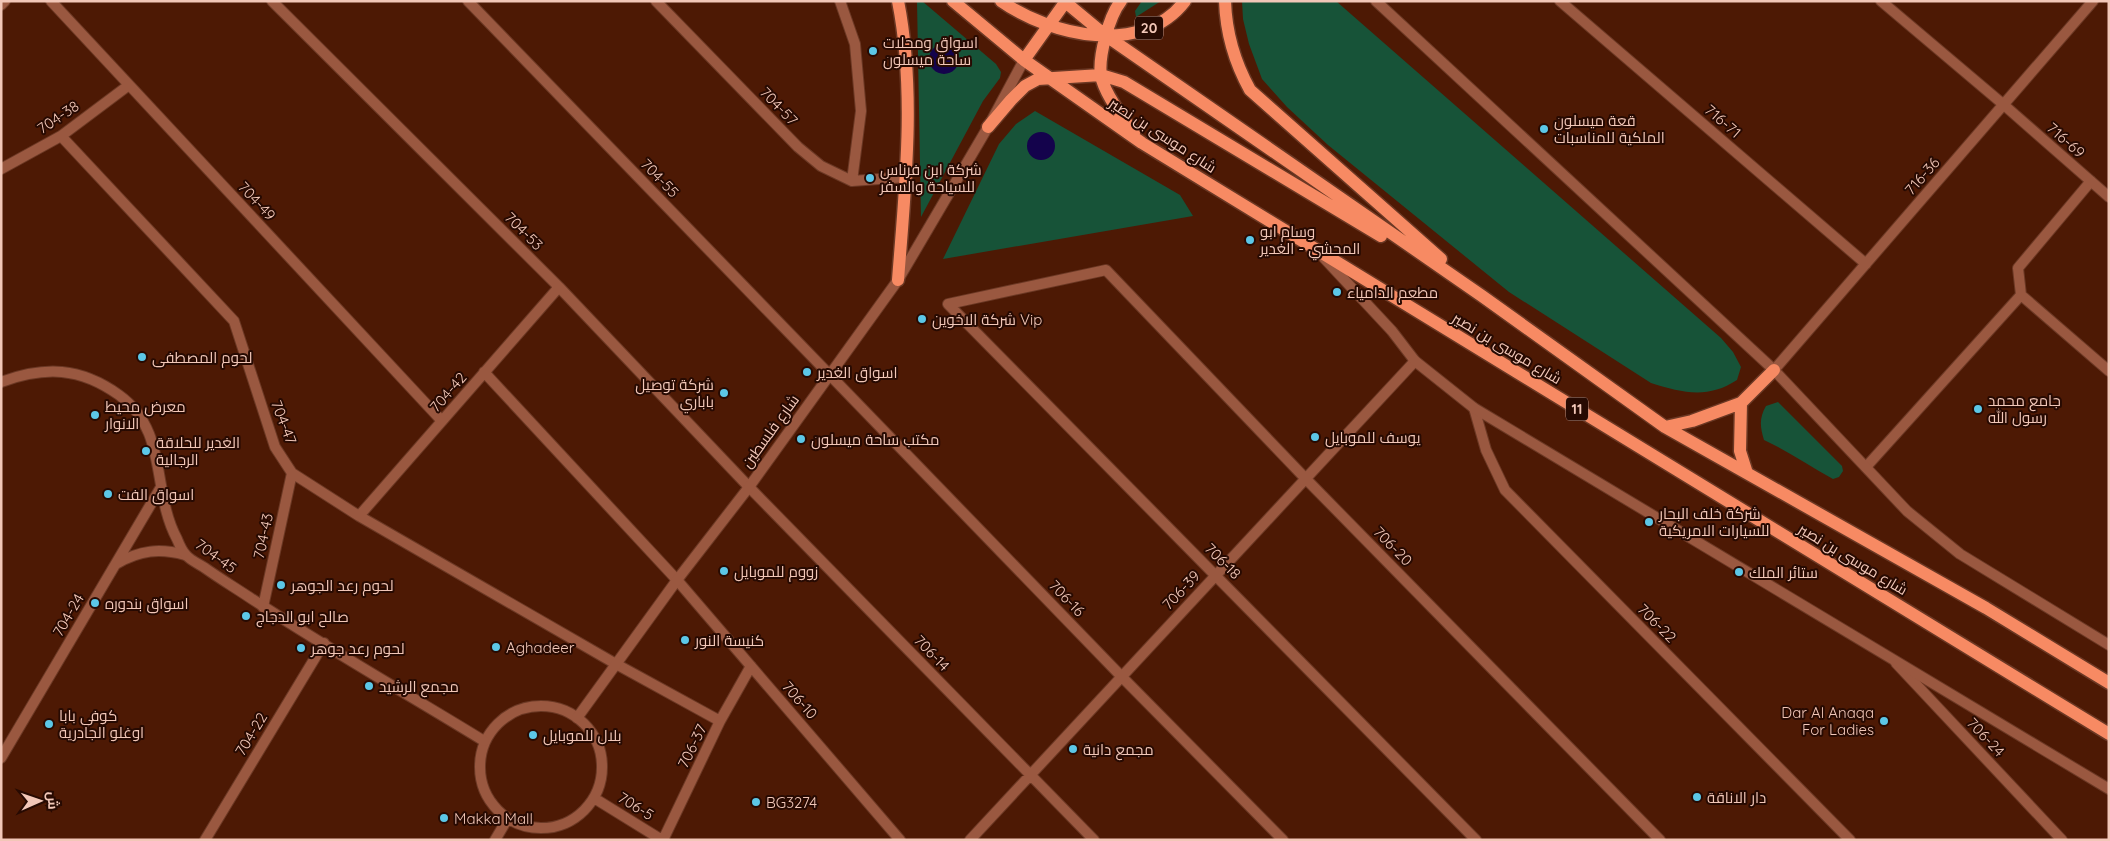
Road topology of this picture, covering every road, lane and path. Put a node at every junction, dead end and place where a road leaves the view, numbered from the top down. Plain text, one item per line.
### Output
1 (5, 1) edge
2 (51, 1) edge
3 (468, 1) edge
4 (656, 1) edge
5 (840, 1) edge
6 (898, 1) edge
7 (953, 1) edge
8 (1001, 1) edge
9 (1121, 1) edge
10 (1184, 1) edge
11 (1225, 1) edge
12 (1376, 1) edge
13 (1560, 1) edge
14 (1880, 1) edge
15 (2093, 1) edge
16 (1065, 2) edge
17 (276, 3) edge
18 (1, 5) edge
19 (1049, 26) junction
20 (1105, 35) junction
21 (1024, 60) junction
22 (1101, 76) junction
23 (1049, 78) junction
24 (129, 85) junction
25 (2004, 105) junction
26 (988, 127) junction
27 (61, 136) junction
28 (1142, 143) junction
29 (1, 170) edge
30 (906, 177) junction
31 (852, 181) junction
32 (2091, 181) junction
33 (2109, 197) edge
34 (1319, 253) junction
35 (1866, 264) junction
36 (898, 280) junction
37 (558, 287) junction
38 (1482, 296) junction
39 (2021, 296) junction
40 (948, 304) joint
41 (1415, 361) junction
42 (1774, 370) junction
43 (2109, 371) edge
44 (484, 372) junction
45 (831, 375) junction
46 (1, 382) edge
47 (1740, 403) junction
48 (1474, 408) junction
49 (442, 421) junction
50 (1665, 427) junction
51 (1866, 468) junction
52 (292, 472) junction
53 (1747, 473) junction
54 (1306, 478) junction
55 (161, 487) junction
56 (749, 487) junction
57 (359, 516) junction
58 (185, 555) junction
59 (116, 564) junction
60 (1215, 575) junction
61 (677, 580) junction
62 (263, 607) junction
63 (324, 643) junction
64 (2109, 645) edge
65 (1889, 655) junction
66 (616, 664) junction
67 (751, 666) junction
68 (1122, 676) junction
69 (2109, 683) edge
70 (577, 718) junction
71 (720, 721) junction
72 (2109, 734) edge
73 (484, 741) junction
74 (1, 758) edge
75 (1030, 775) junction
76 (2109, 789) edge
77 (594, 798) junction
78 (508, 818) junction
79 (204, 840) edge
80 (495, 840) edge
81 (662, 840) edge
82 (900, 840) edge
83 (970, 840) edge
84 (1094, 840) edge
85 (1283, 840) edge
86 (1476, 840) edge
87 (1660, 840) edge
88 (1850, 840) edge
89 (2062, 840) edge

1 - 18 street
2 - 24 street, 704-49
3 - 45 street, 704-55
4 - 31 street, 704-57
5 - 31 street
6 - 30 main road
7 - 21 main road, شارع موسى بن نصير
8 - 19 main road
9 - 20 main road
10 - 20 main road, 20
11 - 38 main road
12 - 42 street
13 - 35 street, 716-71
14 - 25 street
15 - 25 street, 716-36
16 - 19 main road
16 - 20 main road, شارع موسى بن نصير
17 - 37 street, 704-53
19 - 20 main road
19 - 21 main road
20 - 22 main road
20 - 38 main road, شارع موسى بن نصير / 11
21 - 23 main road, شارع موسى بن نصير
21 - 26 street, شارع فلسطين
22 - 23 main road
22 - 28 main road
22 - 38 main road
23 - 26 main road
23 - 28 main road, شارع موسى بن نصير / 11
24 - 27 street, 704-38
24 - 49 street, 704-49
25 - 32 street, 716-69
25 - 35 street, 716-36
26 - 36 street, شارع فلسطين
27 - 29 street, 704-38
27 - 52 street, 704-47
28 - 34 main road, شارع موسى بن نصير / 11
30 - 31 street
30 - 36 main road
32 - 33 street, 716-69
32 - 39 street
34 - 41 street
34 - 72 main road, شارع موسى بن نصير / 11
35 - 42 street, 716-36
36 - 45 street, شارع فلسطين
37 - 44 street, 704-42
37 - 56 street, 704-53
38 - 50 main road, شارع موسى بن نصير / 11
39 - 43 street
39 - 51 street
40 - 54 street, 706-20
40 - 60 street, 706-18
41 - 48 street
41 - 54 street, 706-39
42 - 47 main road
42 - 51 street
44 - 49 street, 704-42
44 - 61 street, 706-10
45 - 56 street, شارع فلسطين
45 - 68 street, 706-16
46 - 55 street, 704-45
47 - 50 main road
47 - 53 main road
48 - 65 street
48 - 88 street, 706-22
49 - 57 street, 704-42
50 - 53 main road, شارع موسى بن نصير / 11
51 - 64 street
52 - 57 street, 704-47
52 - 62 street, 704-43
53 - 69 main road, شارع موسى بن نصير / 11
54 - 60 street, 706-39
54 - 87 street, 706-20
55 - 58 street, 704-45
55 - 59 street, 704-24
56 - 61 street, شارع فلسطين
56 - 75 street, 706-14
57 - 66 street, 704-47
58 - 59 street
58 - 62 street, 704-45
59 - 74 street, 704-24
60 - 68 street, 706-39
60 - 86 street, 706-18
61 - 66 street, شارع فلسطين
61 - 67 street, 706-10
62 - 63 street, 704-45
63 - 73 street, 704-45
63 - 79 street, 704-22
65 - 76 street
65 - 89 street, 706-24
66 - 70 street, شارع فلسطين
66 - 71 street, 704-47
67 - 71 street, 706-37
67 - 82 street, 706-10
68 - 75 street, 706-39
68 - 85 street, 706-16
70 - 73 street
70 - 77 street
71 - 81 street, 706-37
73 - 78 street
75 - 83 street, 706-39
75 - 84 street, 706-14
77 - 78 street
77 - 81 street, 706-5
78 - 80 street

